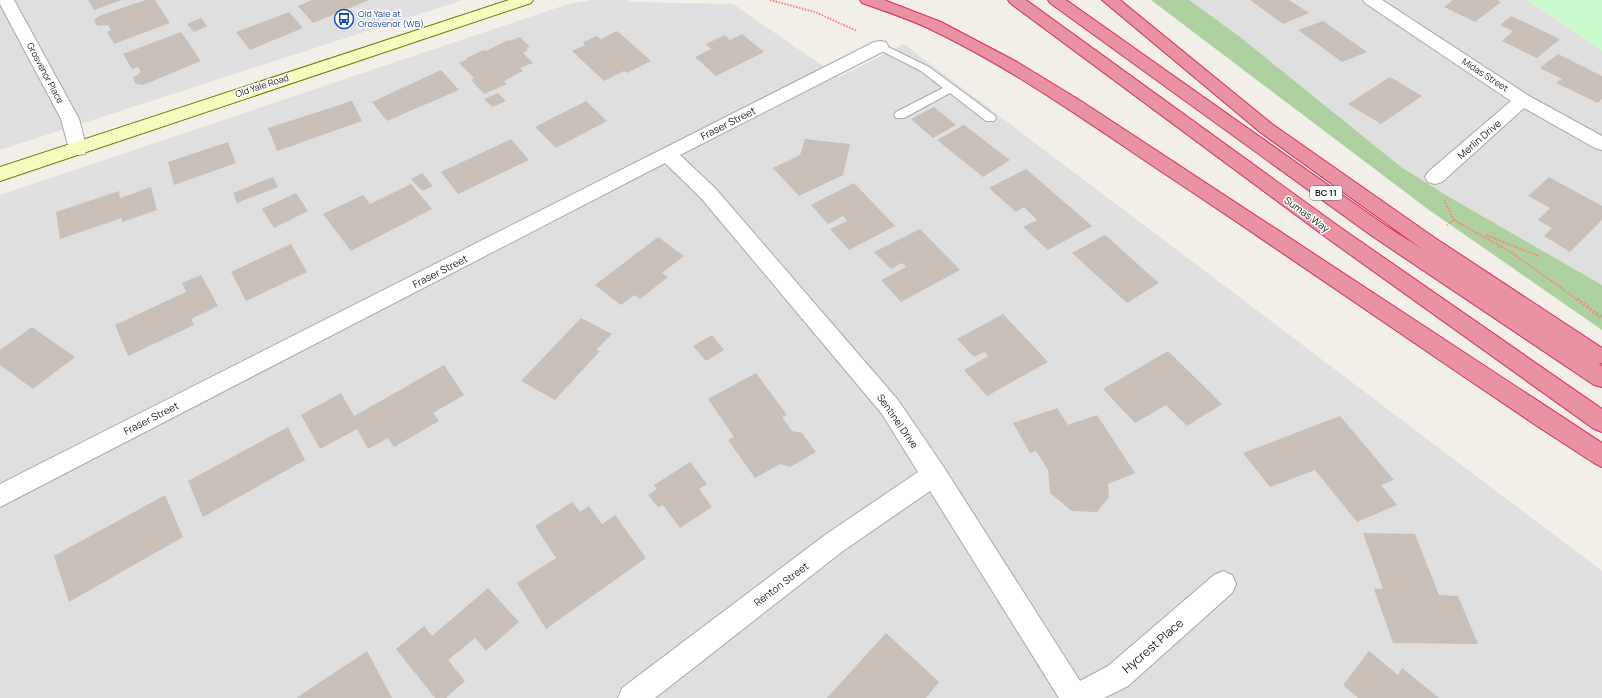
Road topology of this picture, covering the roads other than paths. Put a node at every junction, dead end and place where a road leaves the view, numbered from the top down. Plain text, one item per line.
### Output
1 (6, 0) edge
2 (525, 0) edge
3 (868, 0) edge
4 (1016, 0) edge
5 (1056, 0) edge
6 (1110, 0) edge
7 (1371, 0) edge
8 (880, 46) joint
9 (951, 88) junction
10 (1523, 100) junction
11 (900, 116) dead end
12 (990, 118) dead end
13 (1602, 144) edge
14 (78, 149) junction
15 (667, 154) junction
16 (0, 174) edge
17 (1435, 177) dead end
18 (1602, 360) edge
19 (1602, 378) edge
20 (1602, 422) edge
21 (1602, 456) edge
22 (934, 474) junction
23 (0, 496) edge
24 (1224, 584) dead end
25 (632, 698) edge
26 (1075, 698) edge

1 - 14 street, Grosvenor Place
2 - 14 main road, Old Yale Road
3 - 21 highway
4 - 20 highway, Sumas Way / BC 11
5 - 19 highway, BC 11
6 - 18 highway
7 - 10 street, Midas Street
8 - 9 lane
8 - 15 street, Fraser Street
9 - 11 lane
9 - 12 lane
10 - 13 street, Midas Street
10 - 17 street, Merlin Drive
14 - 16 main road, Old Yale Road
15 - 22 street, Sentinel Drive
15 - 23 street, Fraser Street
22 - 25 street, Renton Street
22 - 26 street, Sentinel Drive
24 - 26 street, Hycrest Place

